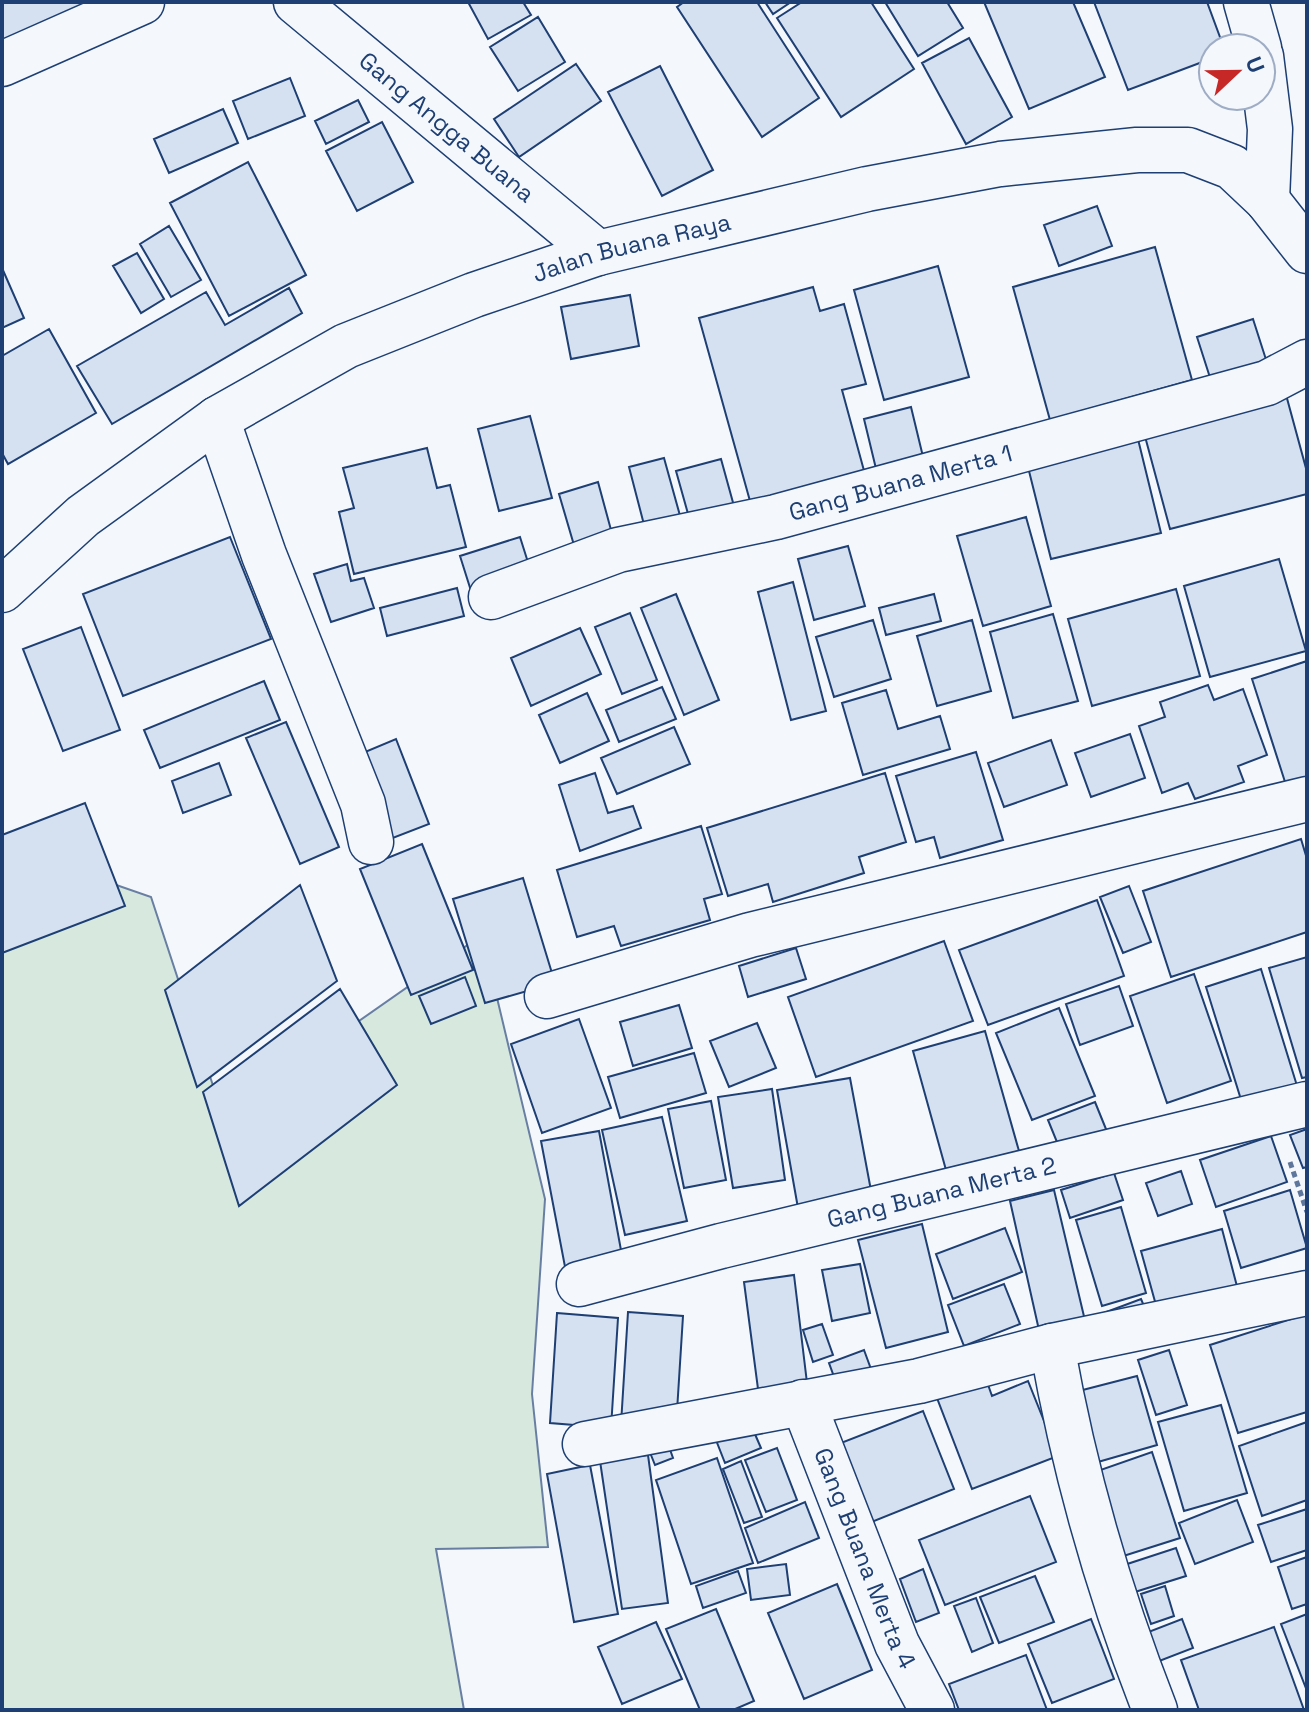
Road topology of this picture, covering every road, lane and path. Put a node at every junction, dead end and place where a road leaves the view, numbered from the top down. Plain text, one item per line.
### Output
1 (142, 2) edge
2 (296, 2) edge
3 (1246, 2) edge
4 (1254, 32) edge
5 (2, 64) edge
6 (1268, 112) edge
7 (1267, 200) junction
8 (1307, 251) edge
9 (598, 253) junction
10 (1307, 362) edge
11 (217, 419) junction
12 (2, 590) edge
13 (491, 597) dead end
14 (1307, 799) edge
15 (371, 842) dead end
16 (547, 996) dead end
17 (1307, 1104) edge
18 (579, 1284) dead end
19 (1307, 1293) edge
20 (1052, 1346) junction
21 (803, 1402) junction
22 (585, 1444) dead end
23 (932, 1710) edge
24 (1155, 1710) edge

1 - 5 street
2 - 9 street, Gang Angga Buana
3 - 4 street
6 - 7 street
7 - 8 street, Jalan Buana Raya
7 - 9 street, Jalan Buana Raya
9 - 11 street, Jalan Buana Raya
10 - 13 street, Gang Buana Merta 1
11 - 12 street, Jalan Buana Raya
11 - 15 street
14 - 16 street
17 - 18 street, Gang Buana Merta 2
19 - 20 street
20 - 21 street
20 - 24 street
21 - 22 street
21 - 23 street, Gang Buana Merta 4

